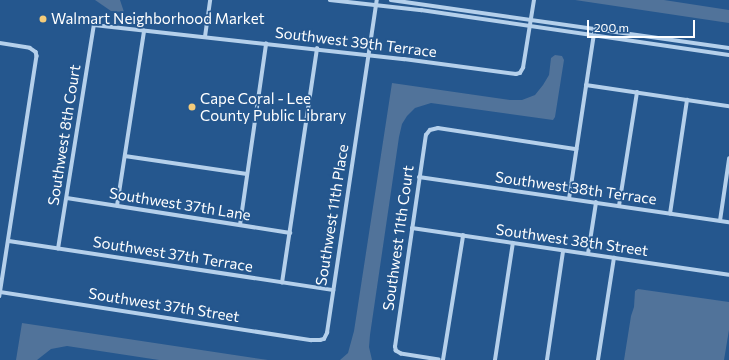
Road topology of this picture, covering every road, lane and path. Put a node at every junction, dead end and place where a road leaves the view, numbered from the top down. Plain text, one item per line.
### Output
1 (210, 0) edge
2 (330, 0) edge
3 (377, 0) edge
4 (392, 0) edge
5 (534, 0) edge
6 (376, 5) junction
7 (531, 19) junction
8 (94, 25) joint
9 (530, 26) junction
10 (595, 29) junction
11 (144, 31) junction
12 (594, 35) junction
13 (205, 37) junction
14 (0, 43) edge
15 (266, 44) junction
16 (729, 48) edge
17 (317, 49) junction
18 (368, 55) junction
19 (729, 55) edge
20 (586, 85) junction
21 (637, 92) junction
22 (687, 100) junction
23 (729, 106) edge
24 (576, 149) junction
25 (125, 156) junction
26 (729, 159) edge
27 (247, 174) junction
28 (419, 177) junction
29 (67, 198) junction
30 (569, 199) junction
31 (596, 203) junction
32 (117, 206) junction
33 (619, 206) junction
34 (670, 214) junction
35 (720, 221) junction
36 (729, 222) edge
37 (240, 225) junction
38 (412, 228) junction
39 (290, 233) junction
40 (462, 236) junction
41 (8, 241) junction
42 (513, 243) junction
43 (58, 249) junction
44 (563, 251) junction
45 (588, 254) junction
46 (614, 258) junction
47 (729, 275) edge
48 (282, 283) junction
49 (333, 290) junction
50 (0, 293) edge
51 (324, 339) joint
52 (440, 360) edge
53 (443, 360) edge
54 (495, 360) edge
55 (547, 360) edge
56 (598, 360) edge

1 - 13 street
2 - 6 street
3 - 6 street, Southwest 11th Place
4 - 7 street
5 - 7 street
6 - 9 street
6 - 18 street, Southwest 11th Place
7 - 9 street
7 - 10 street
8 - 11 street, Southwest 39th Terrace
8 - 29 street, Southwest 8th Court
9 - 12 street
9 - 18 street, Southwest 39th Terrace
10 - 12 street
10 - 16 street
11 - 13 street, Southwest 39th Terrace
11 - 25 street
12 - 19 street
12 - 20 street
13 - 15 street, Southwest 39th Terrace
14 - 41 street
15 - 17 street, Southwest 39th Terrace
15 - 27 street
17 - 18 street, Southwest 39th Terrace
17 - 39 street
18 - 49 street, Southwest 11th Place
20 - 21 street
20 - 24 street
21 - 22 street
21 - 33 street
22 - 23 street
22 - 34 street
24 - 28 street, Southwest 11th Court
24 - 30 street
25 - 27 street
25 - 32 street
26 - 35 street
27 - 37 street
28 - 30 street, Southwest 38th Terrace
28 - 38 street, Southwest 11th Court
29 - 32 street, Southwest 37th Lane
29 - 43 street, Southwest 8th Court
30 - 31 street, Southwest 38th Terrace
31 - 33 street, Southwest 38th Terrace
31 - 45 street
32 - 37 street, Southwest 37th Lane
33 - 34 street, Southwest 38th Terrace
34 - 35 street, Southwest 38th Terrace
35 - 36 street, Southwest 38th Terrace
37 - 39 street, Southwest 37th Lane
38 - 40 street, Southwest 38th Street
38 - 52 street, Southwest 11th Court
39 - 48 street
40 - 42 street, Southwest 38th Street
40 - 53 street
41 - 43 street, Southwest 37th Terrace
41 - 50 street
42 - 44 street, Southwest 38th Street
42 - 54 street
43 - 48 street, Southwest 37th Terrace
44 - 45 street, Southwest 38th Street
44 - 55 street
45 - 46 street, Southwest 38th Street
46 - 47 street, Southwest 38th Street
46 - 56 street
48 - 49 street, Southwest 37th Terrace
49 - 51 street, Southwest 11th Place
50 - 51 street, Southwest 37th Street

